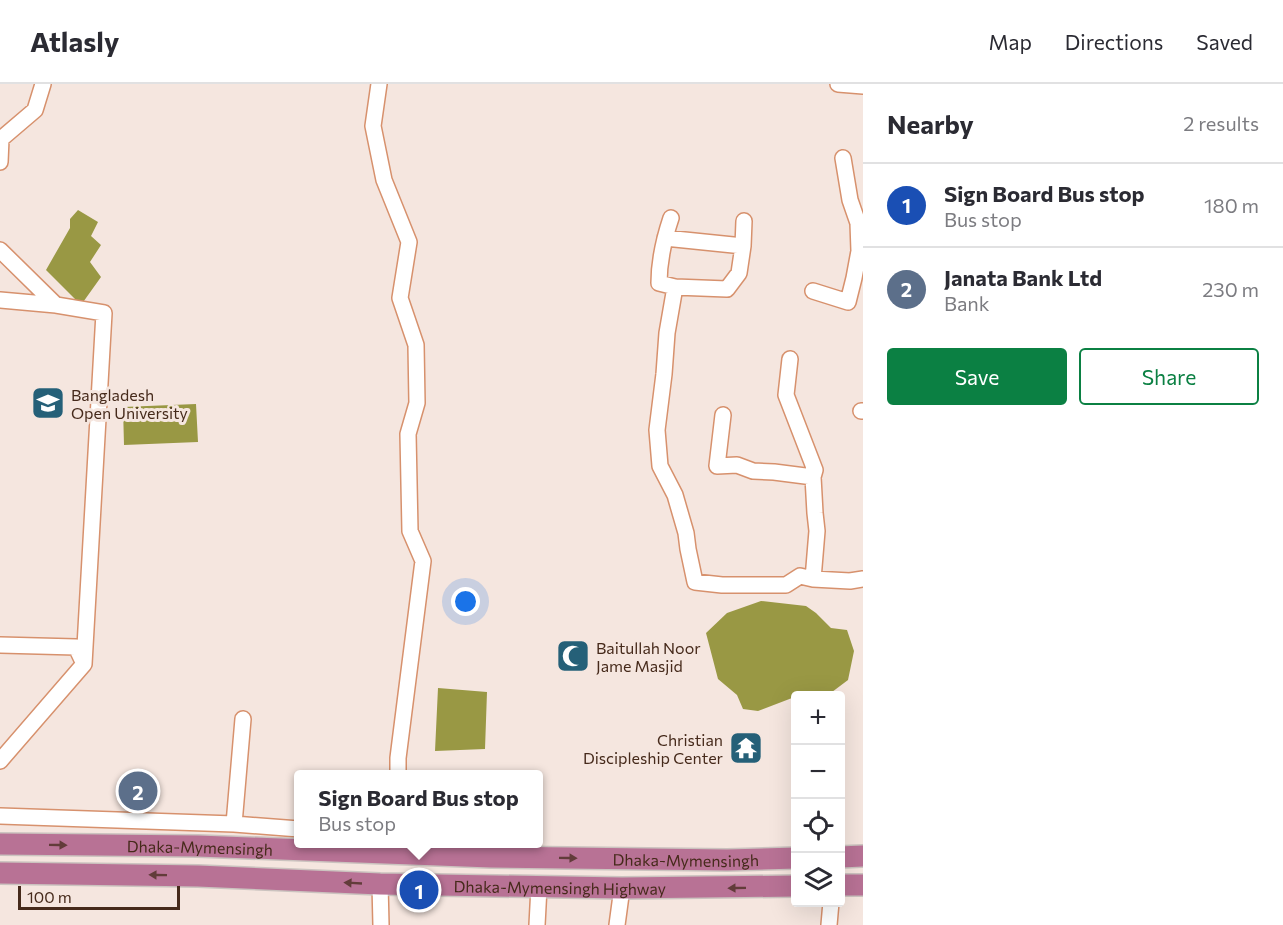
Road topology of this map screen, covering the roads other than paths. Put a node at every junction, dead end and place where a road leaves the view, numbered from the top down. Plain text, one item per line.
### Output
1 (43, 84) edge
2 (379, 84) edge
3 (838, 84) edge
4 (863, 86) edge
5 (0, 139) edge
6 (843, 158) dead end
7 (0, 162) edge
8 (671, 218) dead end
9 (744, 221) dead end
10 (665, 238) junction
11 (743, 246) junction
12 (0, 250) edge
13 (675, 287) junction
14 (813, 291) dead end
15 (0, 300) edge
16 (56, 305) junction
17 (790, 358) dead end
18 (723, 415) dead end
19 (813, 477) junction
20 (813, 579) junction
21 (863, 579) edge
22 (0, 645) edge
23 (84, 664) junction
24 (243, 719) dead end
25 (0, 762) edge
26 (398, 770) edge
27 (0, 816) edge
28 (234, 824) junction
29 (294, 829) edge
30 (0, 844) edge
31 (294, 847) edge
32 (398, 848) edge
33 (863, 856) edge
34 (845, 857) edge
35 (791, 858) edge
36 (0, 873) edge
37 (381, 884) junction
38 (845, 885) edge
39 (863, 885) edge
40 (791, 886) edge
41 (539, 887) junction
42 (622, 888) junction
43 (831, 907) edge
44 (381, 925) edge
45 (537, 925) edge
46 (617, 925) edge
47 (829, 925) edge

1 - 5 street
2 - 26 street
3 - 4 street
5 - 7 street
6 - 14 street
8 - 10 street
9 - 11 street
10 - 11 street
10 - 13 street
11 - 13 street
12 - 16 street
13 - 20 street
15 - 16 street
16 - 23 street
17 - 19 street
18 - 19 street
19 - 20 street
20 - 21 street
22 - 23 street
23 - 25 street
24 - 28 street
27 - 28 street
28 - 29 street
30 -> 31 highway, Dhaka-Mymensingh
32 -> 35 highway, Dhaka-Mymensingh
33 - 34 highway
37 -> 36 highway, Dhaka-Mymensingh Highway
37 - 41 highway, Dhaka-Mymensingh Highway
37 - 44 street
38 - 39 highway
40 -> 42 highway, Dhaka-Mymensingh Highway
41 - 42 highway, Dhaka-Mymensingh Highway
41 - 45 street
42 - 46 street
43 - 47 street

